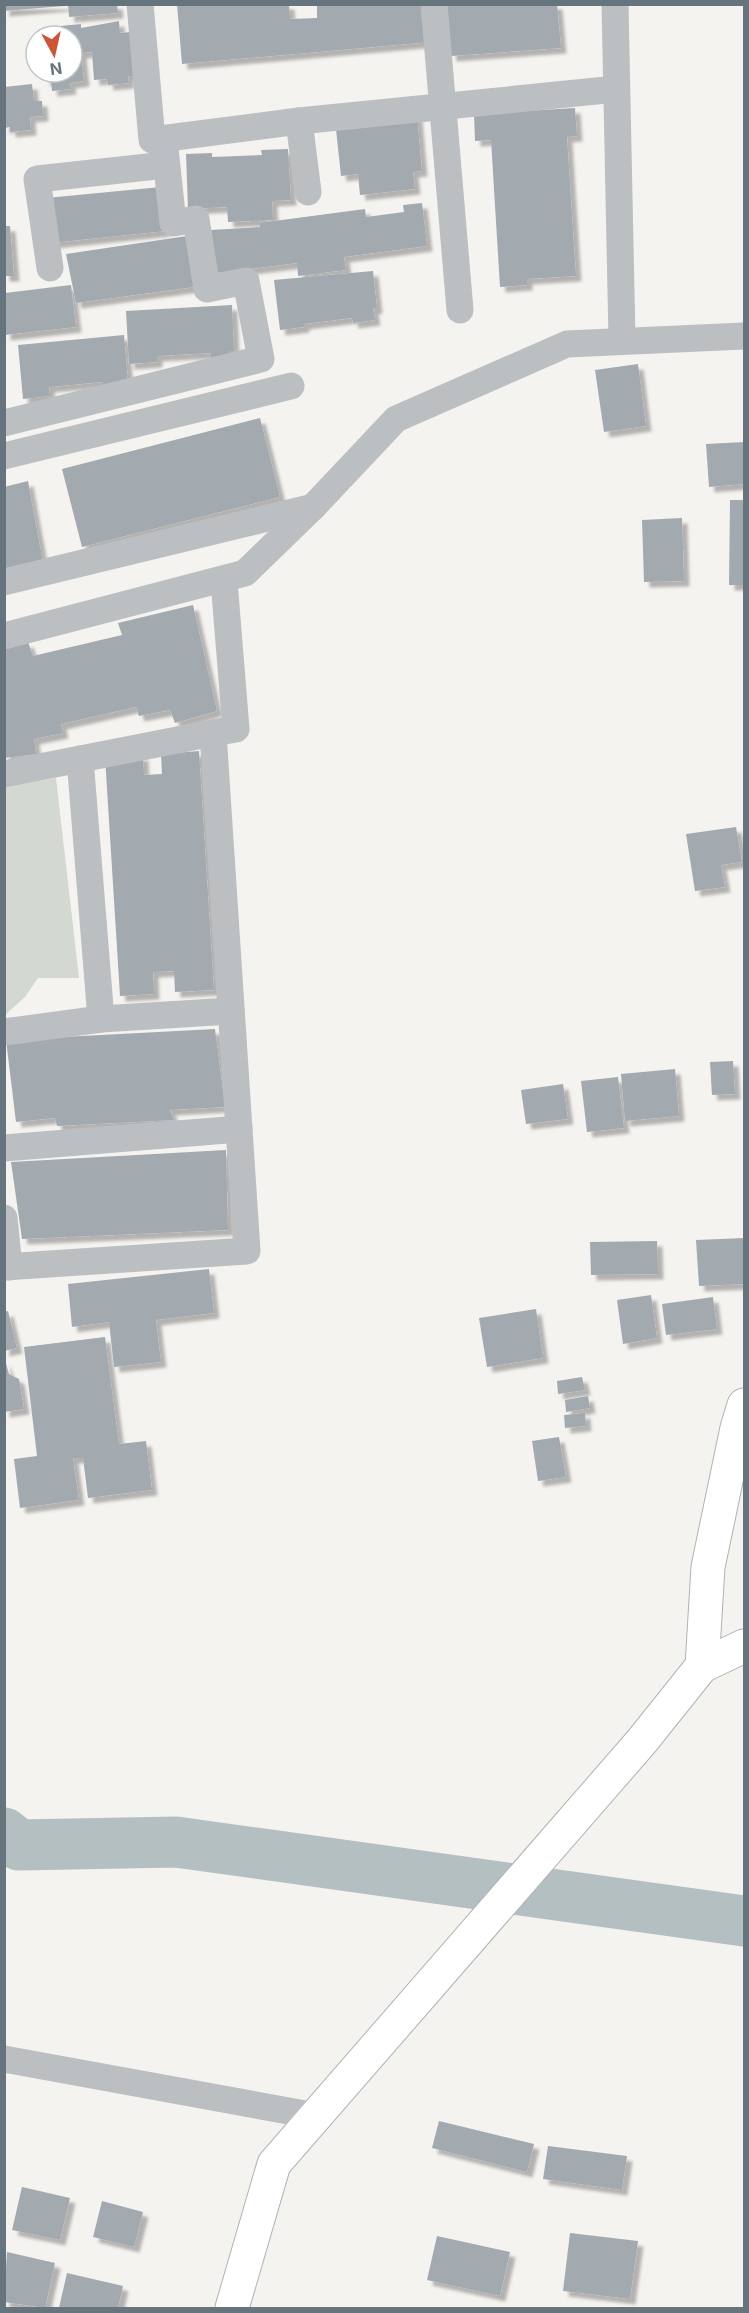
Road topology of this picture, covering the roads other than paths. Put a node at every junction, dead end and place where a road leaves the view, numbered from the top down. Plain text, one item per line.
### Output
1 (140, 4) edge
2 (434, 4) edge
3 (615, 4) edge
4 (616, 89) junction
5 (443, 107) junction
6 (299, 121) junction
7 (164, 139) junction
8 (166, 165) junction
9 (308, 192) dead end
10 (50, 268) dead end
11 (460, 310) dead end
12 (744, 336) edge
13 (621, 340) junction
14 (291, 386) dead end
15 (4, 423) edge
16 (4, 456) edge
17 (314, 506) junction
18 (224, 581) junction
19 (4, 582) edge
20 (4, 636) edge
21 (213, 733) junction
22 (80, 759) junction
23 (4, 774) edge
24 (231, 1011) junction
25 (101, 1019) junction
26 (4, 1032) edge
27 (239, 1129) junction
28 (4, 1148) edge
29 (4, 1218) edge
30 (7, 1267) edge
31 (744, 1405) edge
32 (744, 1646) edge
33 (702, 1666) junction
34 (4, 2059) edge
35 (316, 2116) junction
36 (232, 2308) edge

1 - 7 street
2 - 5 street
3 - 4 street
4 - 5 street
4 - 13 street
5 - 6 street
5 - 11 street
6 - 7 street
6 - 9 street
7 - 8 street
8 - 10 street
8 - 15 street
12 - 13 street
13 - 17 street
14 - 16 street
17 - 18 street
17 - 19 street
18 - 20 street
18 - 21 street
21 - 22 street
21 - 24 street
22 - 23 street
22 - 25 street
24 - 25 street
24 - 27 street
25 - 26 street
27 - 28 street
27 - 30 street
29 - 30 street
31 - 33 main road
32 - 33 main road
33 - 35 main road
34 - 35 street
35 - 36 main road

